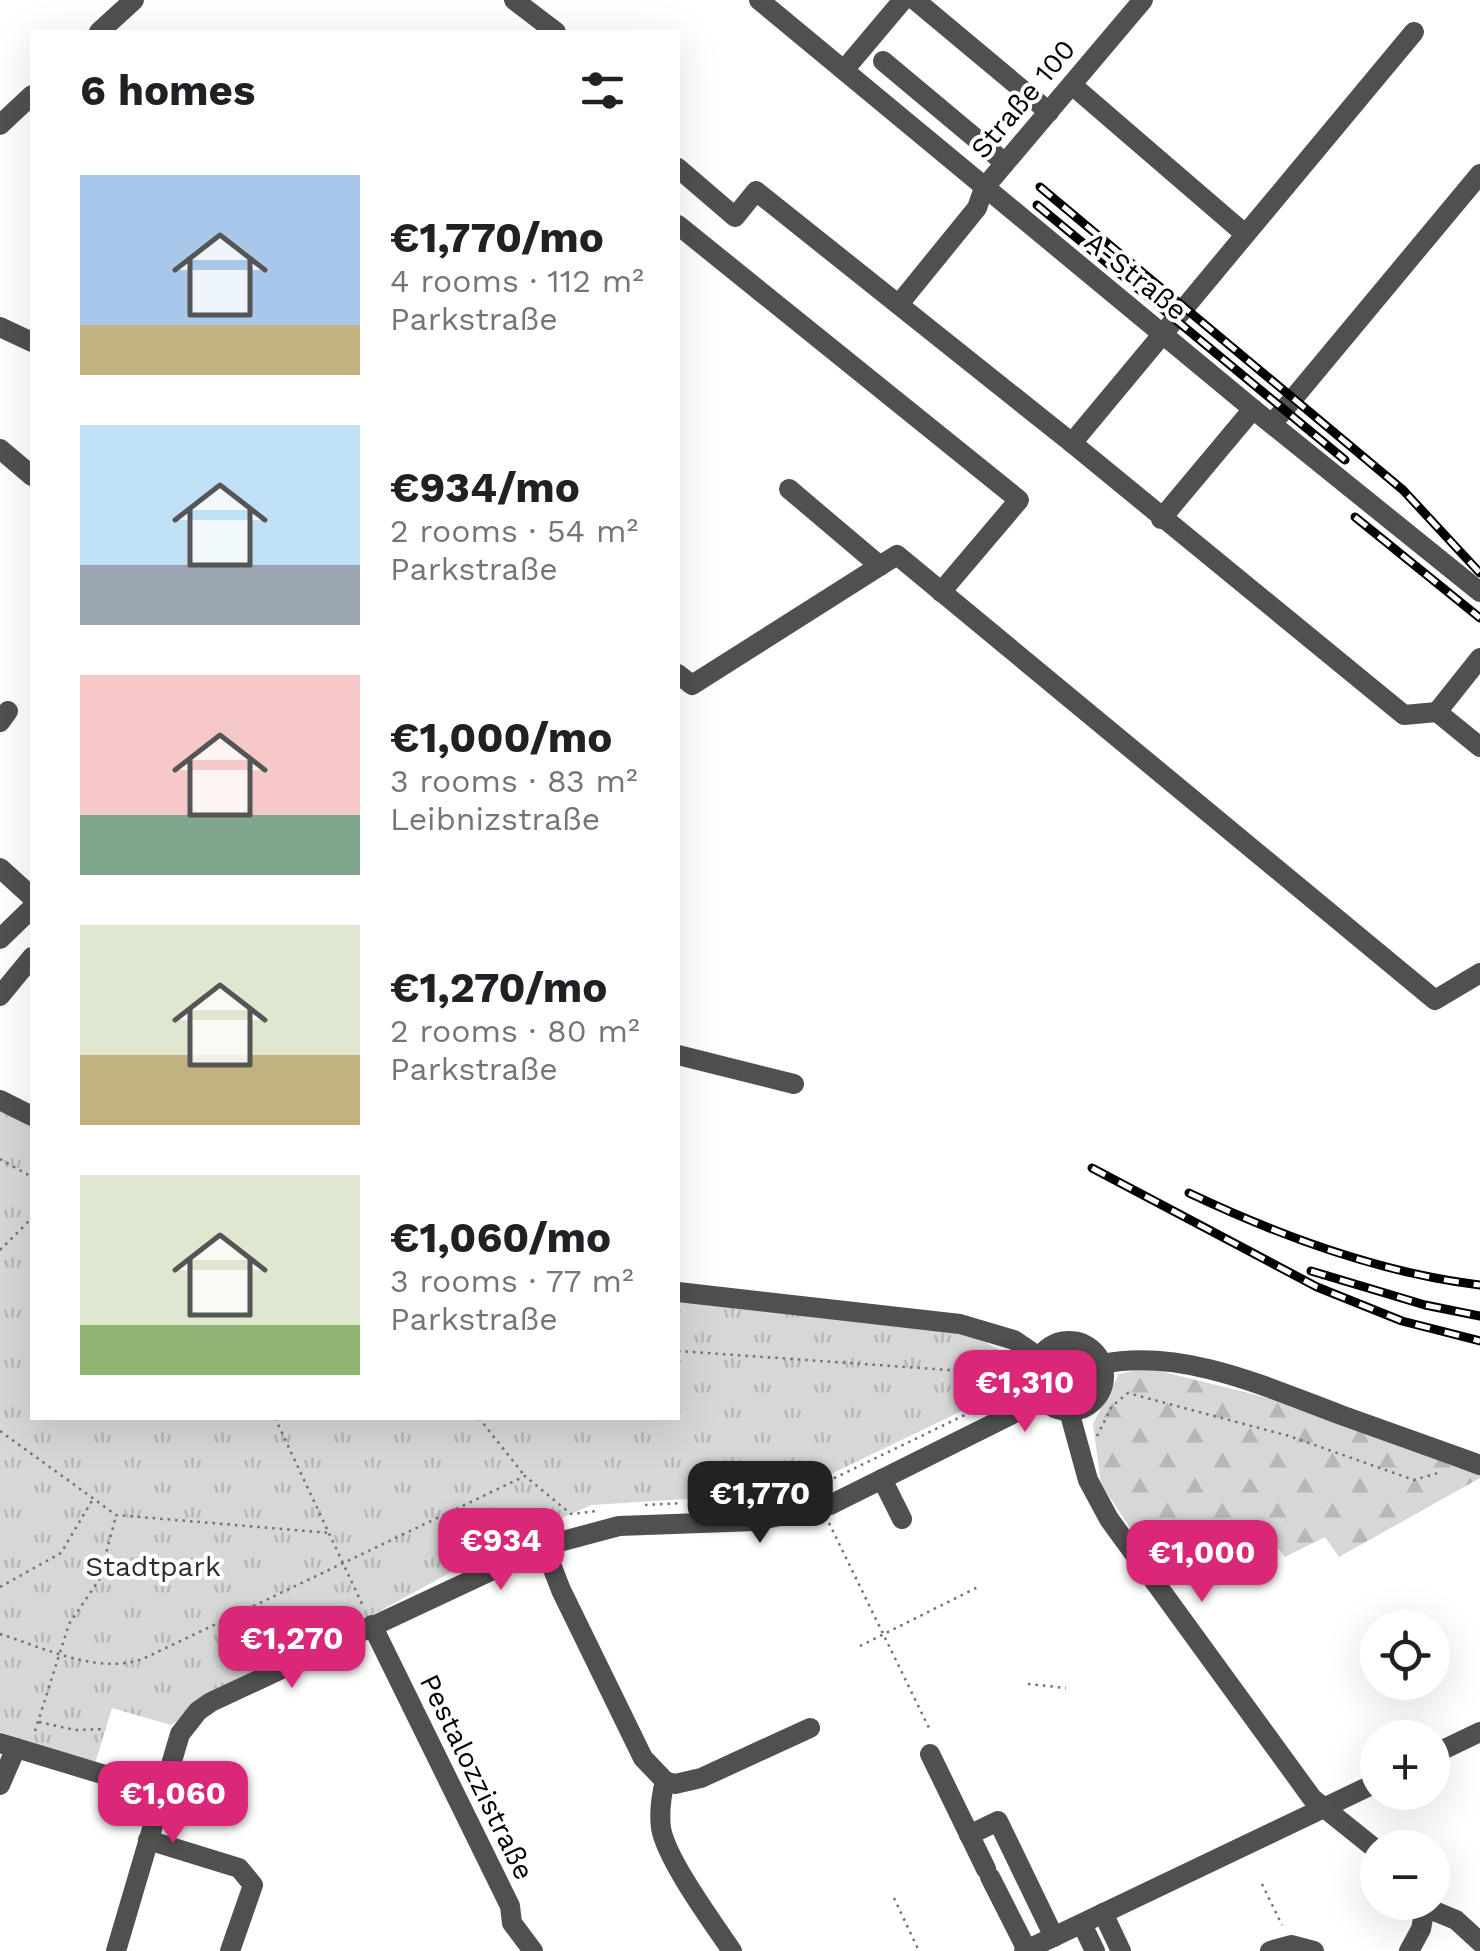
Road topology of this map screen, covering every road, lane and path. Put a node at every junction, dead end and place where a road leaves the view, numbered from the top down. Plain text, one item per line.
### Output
1 (134, 0) edge
2 (514, 0) edge
3 (759, 0) edge
4 (904, 0) edge
5 (914, 0) edge
6 (1141, 1) edge
7 (101, 30) edge
8 (553, 30) edge
9 (1414, 32) dead end
10 (882, 62) dead end
11 (844, 70) junction
12 (1072, 85) junction
13 (30, 97) edge
14 (1049, 112) junction
15 (0, 125) edge
16 (1005, 163) junction
17 (680, 170) edge
18 (1480, 174) edge
19 (984, 188) junction
20 (680, 227) edge
21 (1246, 234) junction
22 (898, 304) junction
23 (0, 327) edge
24 (1162, 334) junction
25 (30, 341) edge
26 (1253, 408) junction
27 (1272, 424) junction
28 (1072, 443) junction
29 (0, 449) edge
30 (30, 474) edge
31 (789, 489) dead end
32 (1161, 519) junction
33 (880, 566) junction
34 (941, 592) junction
35 (1480, 592) edge
36 (1480, 658) edge
37 (680, 676) edge
38 (1437, 712) junction
39 (1480, 746) edge
40 (0, 868) edge
41 (30, 895) edge
42 (30, 910) edge
43 (0, 939) edge
44 (30, 960) edge
45 (1480, 973) edge
46 (0, 996) edge
47 (680, 1056) edge
48 (794, 1084) dead end
49 (0, 1100) edge
50 (30, 1115) edge
51 (0, 1159) edge
52 (30, 1176) edge
53 (30, 1220) edge
54 (0, 1250) edge
55 (680, 1292) edge
56 (680, 1351) edge
57 (1102, 1364) junction
58 (1031, 1369) junction
59 (1007, 1396) dead end
60 (1043, 1399) junction
61 (973, 1411) dead end
62 (1069, 1411) junction
63 (276, 1420) edge
64 (481, 1420) edge
65 (0, 1432) edge
66 (1077, 1440) junction
67 (1480, 1465) edge
68 (1453, 1472) dead end
69 (525, 1476) junction
70 (882, 1479) junction
71 (93, 1499) junction
72 (732, 1502) dead end
73 (696, 1504) dead end
74 (633, 1506) dead end
75 (602, 1510) dead end
76 (831, 1513) dead end
77 (116, 1515) junction
78 (902, 1519) dead end
79 (330, 1532) junction
80 (544, 1546) junction
81 (343, 1564) junction
82 (980, 1586) dead end
83 (0, 1587) edge
84 (372, 1625) junction
85 (0, 1634) edge
86 (883, 1634) junction
87 (860, 1646) dead end
88 (61, 1653) junction
89 (1028, 1684) dead end
90 (1066, 1688) dead end
91 (38, 1722) junction
92 (810, 1728) dead end
93 (106, 1729) dead end
94 (931, 1732) dead end
95 (1480, 1732) edge
96 (1450, 1746) edge
97 (14, 1747) edge
98 (930, 1754) dead end
99 (665, 1781) junction
100 (0, 1785) edge
101 (1360, 1791) edge
102 (161, 1792) junction
103 (1323, 1808) junction
104 (969, 1834) junction
105 (1360, 1837) edge
106 (148, 1840) junction
107 (1262, 1884) dead end
108 (894, 1898) dead end
109 (1103, 1914) junction
110 (1450, 1917) edge
111 (1423, 1920) edge
112 (1082, 1924) junction
113 (1054, 1937) junction
114 (1480, 1942) edge
115 (1292, 1944) junction
116 (1026, 1950) edge
117 (116, 1951) edge
118 (230, 1951) edge
119 (533, 1951) edge
120 (732, 1951) edge
121 (919, 1951) edge
122 (1095, 1951) edge
123 (1121, 1951) edge
124 (1270, 1951) edge
125 (1314, 1951) edge
126 (1409, 1951) edge

1 - 7 street
2 - 8 street
3 - 11 street, A-Straße
4 - 11 street
5 - 14 street
6 - 12 street, Straße 100
9 - 21 street
10 - 16 street
11 - 19 street, A-Straße
12 - 14 street, Straße 100
12 - 21 street
13 - 15 street
14 - 16 street, Straße 100
16 - 19 street, Straße 100
17 - 22 street
18 - 27 street
19 - 22 street, Straße 100
19 - 24 street, A-Straße
20 - 34 street
21 - 24 street
22 - 28 street
23 - 25 street
24 - 26 street, A-Straße
24 - 28 street
26 - 27 street, A-Straße
26 - 32 street
27 - 35 street, A-Straße
28 - 32 street
29 - 30 street
31 - 33 street
32 - 38 street
33 - 34 street
33 - 37 street
34 - 45 street
36 - 38 street
38 - 39 street
40 - 41 street
42 - 43 street
44 - 46 street
47 - 48 street
49 - 50 street
51 - 52 path
53 - 54 path
55 - 58 street
56 - 58 path
57 - 58 street
57 - 62 street
57 - 67 street
58 - 59 path
58 - 60 street
60 - 62 street
60 - 70 street
61 - 72 path
62 - 66 street
63 - 79 path
64 - 69 path
65 - 71 path
66 - 68 path
66 - 103 street
69 - 75 path
69 - 81 path
70 - 78 street
70 - 80 street
71 - 77 path
71 - 83 path
73 - 74 path
76 - 86 path
77 - 79 path
77 - 88 path
79 - 81 path
80 - 84 street
80 - 99 street
81 - 84 path
81 - 88 path
82 - 86 path
84 - 102 street
84 - 119 street, Pestalozzistraße
85 - 88 path
86 - 87 path
86 - 94 path
88 - 91 path
89 - 90 path
91 - 93 path
91 - 97 path
92 - 99 street
95 - 96 street
97 - 100 street
97 - 102 street
98 - 104 street
99 - 120 street
101 - 103 street
102 - 106 street
103 - 105 street
103 - 109 street
104 - 113 street
104 - 116 street
106 - 117 street
106 - 118 street
107 - 115 path
108 - 121 path
109 - 112 street
109 - 123 street
110 - 114 street
111 - 126 street
112 - 113 street
112 - 122 street
113 - 116 street
115 - 124 street
115 - 125 street

